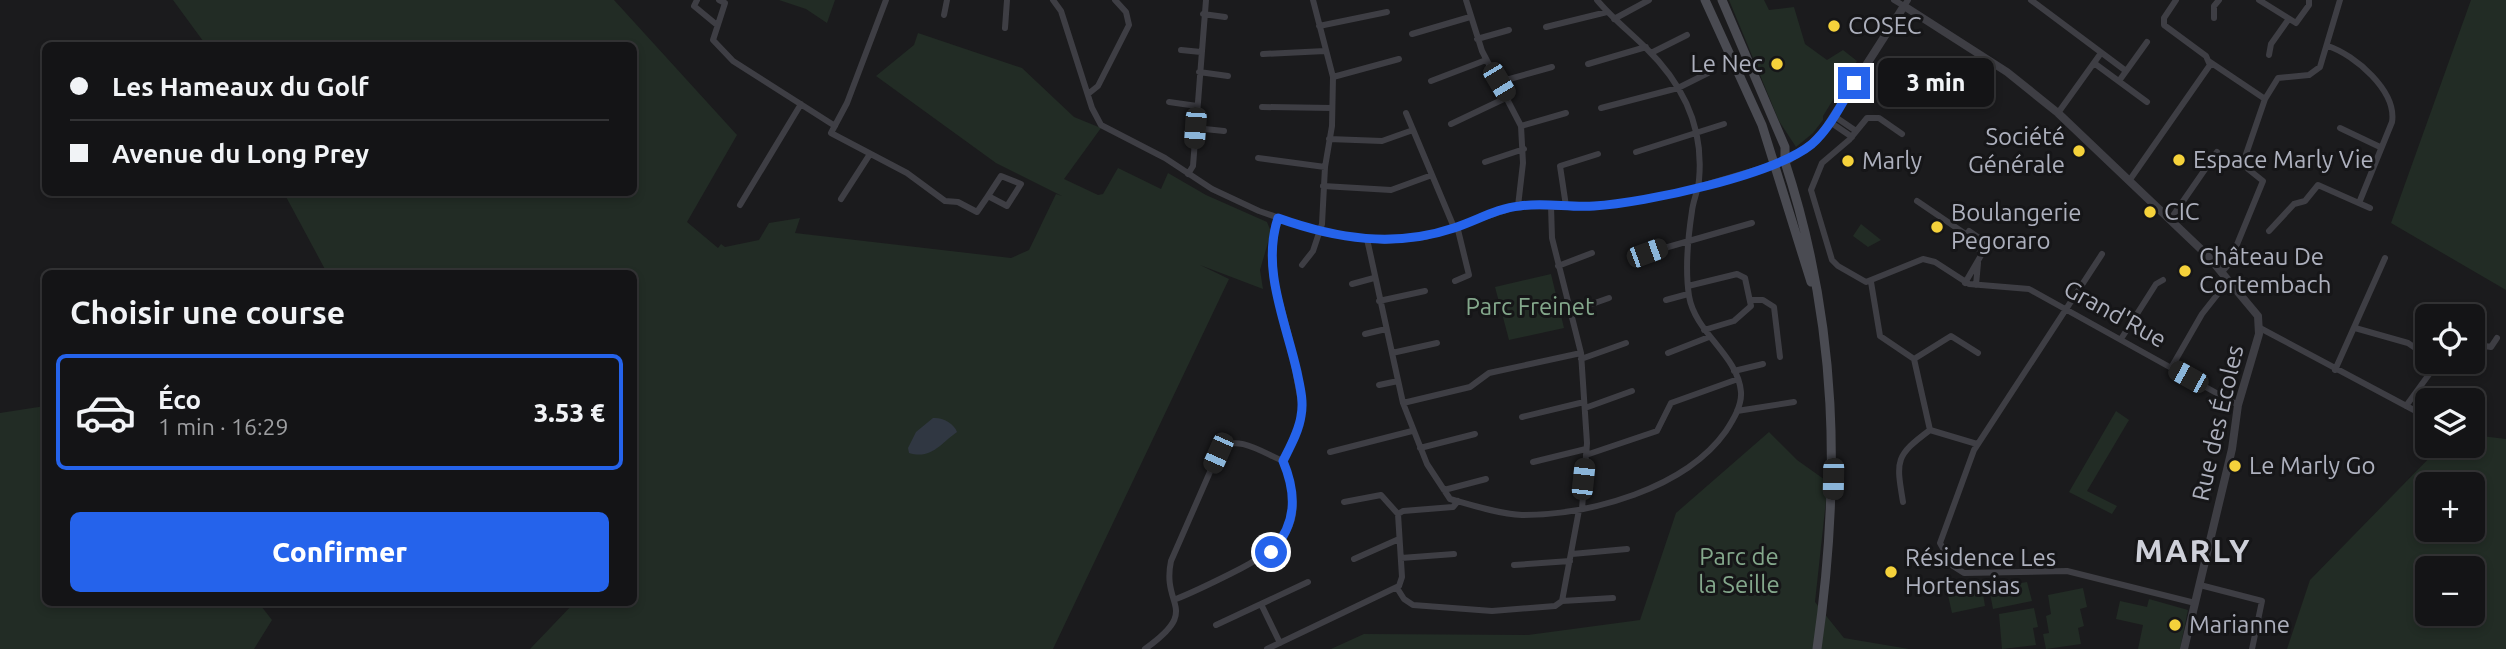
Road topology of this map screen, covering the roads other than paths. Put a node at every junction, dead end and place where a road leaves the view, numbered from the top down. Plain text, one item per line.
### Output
1 (697, 0) edge
2 (719, 0) edge
3 (886, 0) edge
4 (947, 0) edge
5 (1007, 0) edge
6 (1054, 0) edge
7 (1115, 0) edge
8 (1206, 0) edge
9 (1313, 0) edge
10 (1466, 0) edge
11 (1597, 0) edge
12 (1649, 0) edge
13 (1705, 0) edge
14 (1723, 0) edge
15 (1894, 0) edge
16 (2031, 0) edge
17 (2176, 0) edge
18 (2219, 0) edge
19 (2259, 0) edge
20 (2309, 0) edge
21 (2340, 0) edge
22 (1906, 3) edge
23 (1387, 12) dead end
24 (1607, 12) junction
25 (1203, 14) junction
26 (944, 15) dead end
27 (1225, 17) dead end
28 (1470, 17) junction
29 (2214, 18) dead end
30 (1614, 19) junction
31 (2288, 20) junction
32 (717, 25) junction
33 (1319, 26) junction
34 (1546, 27) dead end
35 (1005, 28) dead end
36 (1510, 30) dead end
37 (1412, 34) dead end
38 (1687, 35) dead end
39 (1477, 39) junction
40 (2147, 42) dead end
41 (2328, 46) junction
42 (1181, 50) dead end
43 (1648, 50) junction
44 (1325, 51) junction
45 (1201, 52) junction
46 (2101, 53) junction
47 (1262, 54) dead end
48 (2269, 55) dead end
49 (1399, 59) dead end
50 (1486, 60) junction
51 (2210, 62) junction
52 (2094, 63) junction
53 (1588, 64) dead end
54 (1552, 67) dead end
55 (2126, 71) junction
56 (1199, 72) junction
57 (1708, 73) dead end
58 (1228, 76) dead end
59 (1333, 77) junction
60 (1431, 80) dead end
61 (2119, 81) junction
62 (1499, 82) junction
63 (1678, 88) junction
64 (1088, 94) junction
65 (1508, 97) junction
66 (2265, 99) junction
67 (1169, 102) dead end
68 (2147, 102) dead end
69 (800, 104) junction
70 (1197, 106) junction
71 (1262, 107) dead end
72 (1332, 108) junction
73 (1601, 108) dead end
74 (1406, 113) dead end
75 (1566, 113) dead end
76 (2057, 113) junction
77 (1832, 119) junction
78 (1451, 124) dead end
79 (1724, 124) dead end
80 (835, 126) junction
81 (1521, 126) junction
82 (1195, 128) junction
83 (2340, 128) dead end
84 (1413, 130) junction
85 (1223, 131) dead end
86 (1698, 134) junction
87 (1854, 134) junction
88 (1902, 134) dead end
89 (1329, 139) junction
90 (2380, 147) junction
91 (1524, 149) junction
92 (1636, 152) dead end
93 (2217, 152) dead end
94 (870, 154) junction
95 (1598, 154) dead end
96 (1258, 158) dead end
97 (1485, 162) dead end
98 (1780, 163) junction
99 (1325, 167) junction
100 (1188, 174) junction
101 (1432, 175) junction
102 (2129, 181) junction
103 (1324, 186) junction
104 (1697, 188) junction
105 (988, 196) junction
106 (841, 199) dead end
107 (1917, 201) dead end
108 (2359, 204) junction
109 (740, 205) dead end
110 (1518, 206) junction
111 (1551, 206) junction
112 (1566, 206) junction
113 (2370, 208) dead end
114 (1278, 218) junction
115 (2170, 220) junction
116 (1752, 223) dead end
117 (1456, 228) junction
118 (2269, 231) dead end
119 (1320, 232) junction
120 (1367, 239) junction
121 (1690, 239) junction
122 (1592, 253) dead end
123 (1647, 253) dead end
124 (2102, 254) dead end
125 (2385, 258) dead end
126 (1978, 261) junction
127 (1301, 265) dead end
128 (1558, 265) junction
129 (2221, 272) junction
130 (1374, 278) junction
131 (2163, 280) dead end
132 (1455, 281) dead end
133 (2228, 281) junction
134 (1871, 282) junction
135 (1965, 283) junction
136 (1352, 284) dead end
137 (1976, 285) junction
138 (1688, 286) junction
139 (1425, 291) dead end
140 (1688, 294) junction
141 (1609, 298) dead end
142 (1666, 300) dead end
143 (1751, 300) junction
144 (1379, 301) junction
145 (2068, 310) junction
146 (1572, 311) junction
147 (2260, 328) junction
148 (2355, 328) junction
149 (1386, 329) junction
150 (1704, 330) junction
151 (1365, 334) dead end
152 (1710, 337) junction
153 (2497, 338) dead end
154 (2121, 340) junction
155 (1437, 343) dead end
156 (1626, 343) dead end
157 (2485, 345) edge
158 (2415, 347) edge
159 (1392, 353) junction
160 (1668, 353) dead end
161 (1978, 353) dead end
162 (1581, 356) junction
163 (1780, 357) dead end
164 (1914, 359) junction
165 (1763, 364) dead end
166 (2171, 368) junction
167 (2335, 370) junction
168 (1734, 371) junction
169 (2429, 374) edge
170 (1738, 379) junction
171 (1398, 381) junction
172 (1378, 385) dead end
173 (1632, 391) dead end
174 (1794, 402) dead end
175 (1403, 403) junction
176 (1584, 405) junction
177 (2238, 405) junction
178 (2406, 406) junction
179 (1737, 411) junction
180 (2415, 411) edge
181 (1522, 417) dead end
182 (1930, 430) junction
183 (1412, 431) junction
184 (1475, 434) dead end
185 (1975, 447) junction
186 (1420, 448) junction
187 (1330, 452) dead end
188 (1586, 452) junction
189 (1283, 461) junction
190 (1533, 462) dead end
191 (1486, 479) dead end
192 (1444, 490) junction
193 (1458, 501) junction
194 (1344, 502) dead end
195 (1903, 502) dead end
196 (1581, 510) junction
197 (1398, 514) junction
198 (1399, 539) junction
199 (1627, 549) dead end
200 (1454, 554) dead end
201 (1571, 557) junction
202 (1401, 558) junction
203 (1354, 559) dead end
204 (1514, 565) dead end
205 (1308, 582) dead end
206 (2200, 585) junction
207 (1397, 588) junction
208 (1614, 598) dead end
209 (1176, 599) junction
210 (1562, 601) junction
211 (2195, 603) junction
212 (1261, 604) junction
213 (1216, 625) dead end
214 (1280, 643) junction
215 (1145, 649) edge
216 (1267, 649) edge
217 (1817, 649) edge
218 (2184, 649) edge
219 (2252, 649) edge

1 - 32 street
2 - 32 street
3 - 80 street
4 - 26 street
5 - 35 street
6 - 64 street
7 - 64 street
8 - 25 street
9 - 33 street
10 - 28 street
11 - 24 street
12 - 30 street
13 - 98 main road
14 - 98 main road
15 - 22 street
16 - 46 street
17 - 51 street
18 - 29 street
19 - 31 street
20 - 31 street
21 - 41 street
22 - 76 street
22 - 77 street
23 - 33 street
24 - 30 street
24 - 34 street
25 - 27 street
25 - 45 street
28 - 37 street
28 - 39 street
30 - 43 street
31 - 48 street
32 - 69 street
33 - 44 street
36 - 39 street
38 - 43 street
39 - 50 street
40 - 55 street
41 - 66 street
41 - 90 street
42 - 45 street
43 - 53 street
43 - 63 street
44 - 47 street
44 - 59 street
45 - 56 street
46 - 52 street
46 - 55 street
49 - 59 street
50 - 60 street
50 - 62 street
51 - 66 street
51 - 102 street
52 - 61 street
52 - 76 street
54 - 62 street
55 - 61 street
56 - 58 street
56 - 70 street
57 - 63 street
59 - 72 street
61 - 68 street
62 - 65 street
63 - 73 street
63 - 86 street
64 - 100 street
65 - 78 street
65 - 81 street
66 - 129 street
67 - 70 street
69 - 80 street
69 - 109 street
70 - 82 street
71 - 72 street
72 - 89 street
74 - 84 street
75 - 81 street
76 - 102 street
77 - 87 street
77 - 98 street
79 - 86 street
80 - 94 street
81 - 91 street
82 - 85 street
82 - 100 street
83 - 90 street
84 - 89 street
84 - 101 street
86 - 92 street
86 - 104 street
87 - 88 street
87 - 134 street
89 - 99 street
90 - 108 street
91 - 97 street
91 - 110 street
93 - 115 street
94 - 105 street
94 - 106 street
95 - 112 street
96 - 99 street
98 - 104 street
98 - 217 main road
99 - 103 street
100 - 114 street
101 - 103 street
101 - 117 street
102 - 115 street
103 - 119 street
104 - 112 street
104 - 121 street
105 - 105 street
107 - 126 street
108 - 113 street
108 - 118 street
110 - 111 street
110 - 117 street
111 - 112 street
111 - 128 street
114 - 119 street
114 - 189 street
115 - 129 street
116 - 121 street
117 - 120 street
117 - 132 street
119 - 120 street
119 - 127 street
120 - 130 street
121 - 123 street
121 - 138 street
122 - 128 street
124 - 145 street
125 - 148 street
126 - 135 street
126 - 137 street
128 - 146 street
129 - 133 street
130 - 136 street
130 - 144 street
131 - 154 street
133 - 147 street
133 - 166 street
134 - 135 street
134 - 164 street
135 - 137 street, Grand'Rue
137 - 145 street, Grand'Rue
138 - 140 street
138 - 143 street
139 - 144 street
140 - 142 street
140 - 150 street
141 - 146 street
143 - 150 street
143 - 163 street
144 - 149 street
145 - 154 street, Grand'Rue
145 - 185 street
146 - 162 street
147 - 167 street
147 - 177 street, Rue des Écoles
148 - 158 street
148 - 167 street
149 - 151 street
149 - 159 street
150 - 152 street
152 - 160 street
152 - 168 street
153 - 157 street
154 - 166 street, Grand'Rue
155 - 159 street
156 - 162 street
159 - 171 street
161 - 164 street
162 - 175 street
162 - 176 street
164 - 182 street
165 - 168 street
166 - 177 street, Grand'Rue
167 - 178 street
168 - 170 street
169 - 178 street
170 - 179 street
170 - 188 street
171 - 172 street
171 - 175 street
173 - 176 street
174 - 179 street
175 - 183 street
176 - 181 street
176 - 188 street
177 - 206 street, Rue des Écoles
178 - 180 street
179 - 196 street
182 - 185 street
182 - 195 street
183 - 186 street
183 - 187 street
184 - 186 street
185 - 211 street
186 - 192 street
188 - 190 street
188 - 196 street
189 - 209 street
189 - 209 street
191 - 192 street
192 - 193 street
193 - 196 street
193 - 197 street
194 - 197 street
196 - 201 street
197 - 198 street
198 - 202 street
198 - 203 street
199 - 201 street
200 - 202 street
201 - 204 street
201 - 210 street
202 - 207 street
205 - 212 street
206 - 211 street, Rue des Écoles
206 - 219 street
207 - 210 street
207 - 214 street
208 - 210 street
209 - 215 street
211 - 218 street, Rue des Écoles
212 - 213 street
212 - 214 street
214 - 216 street

